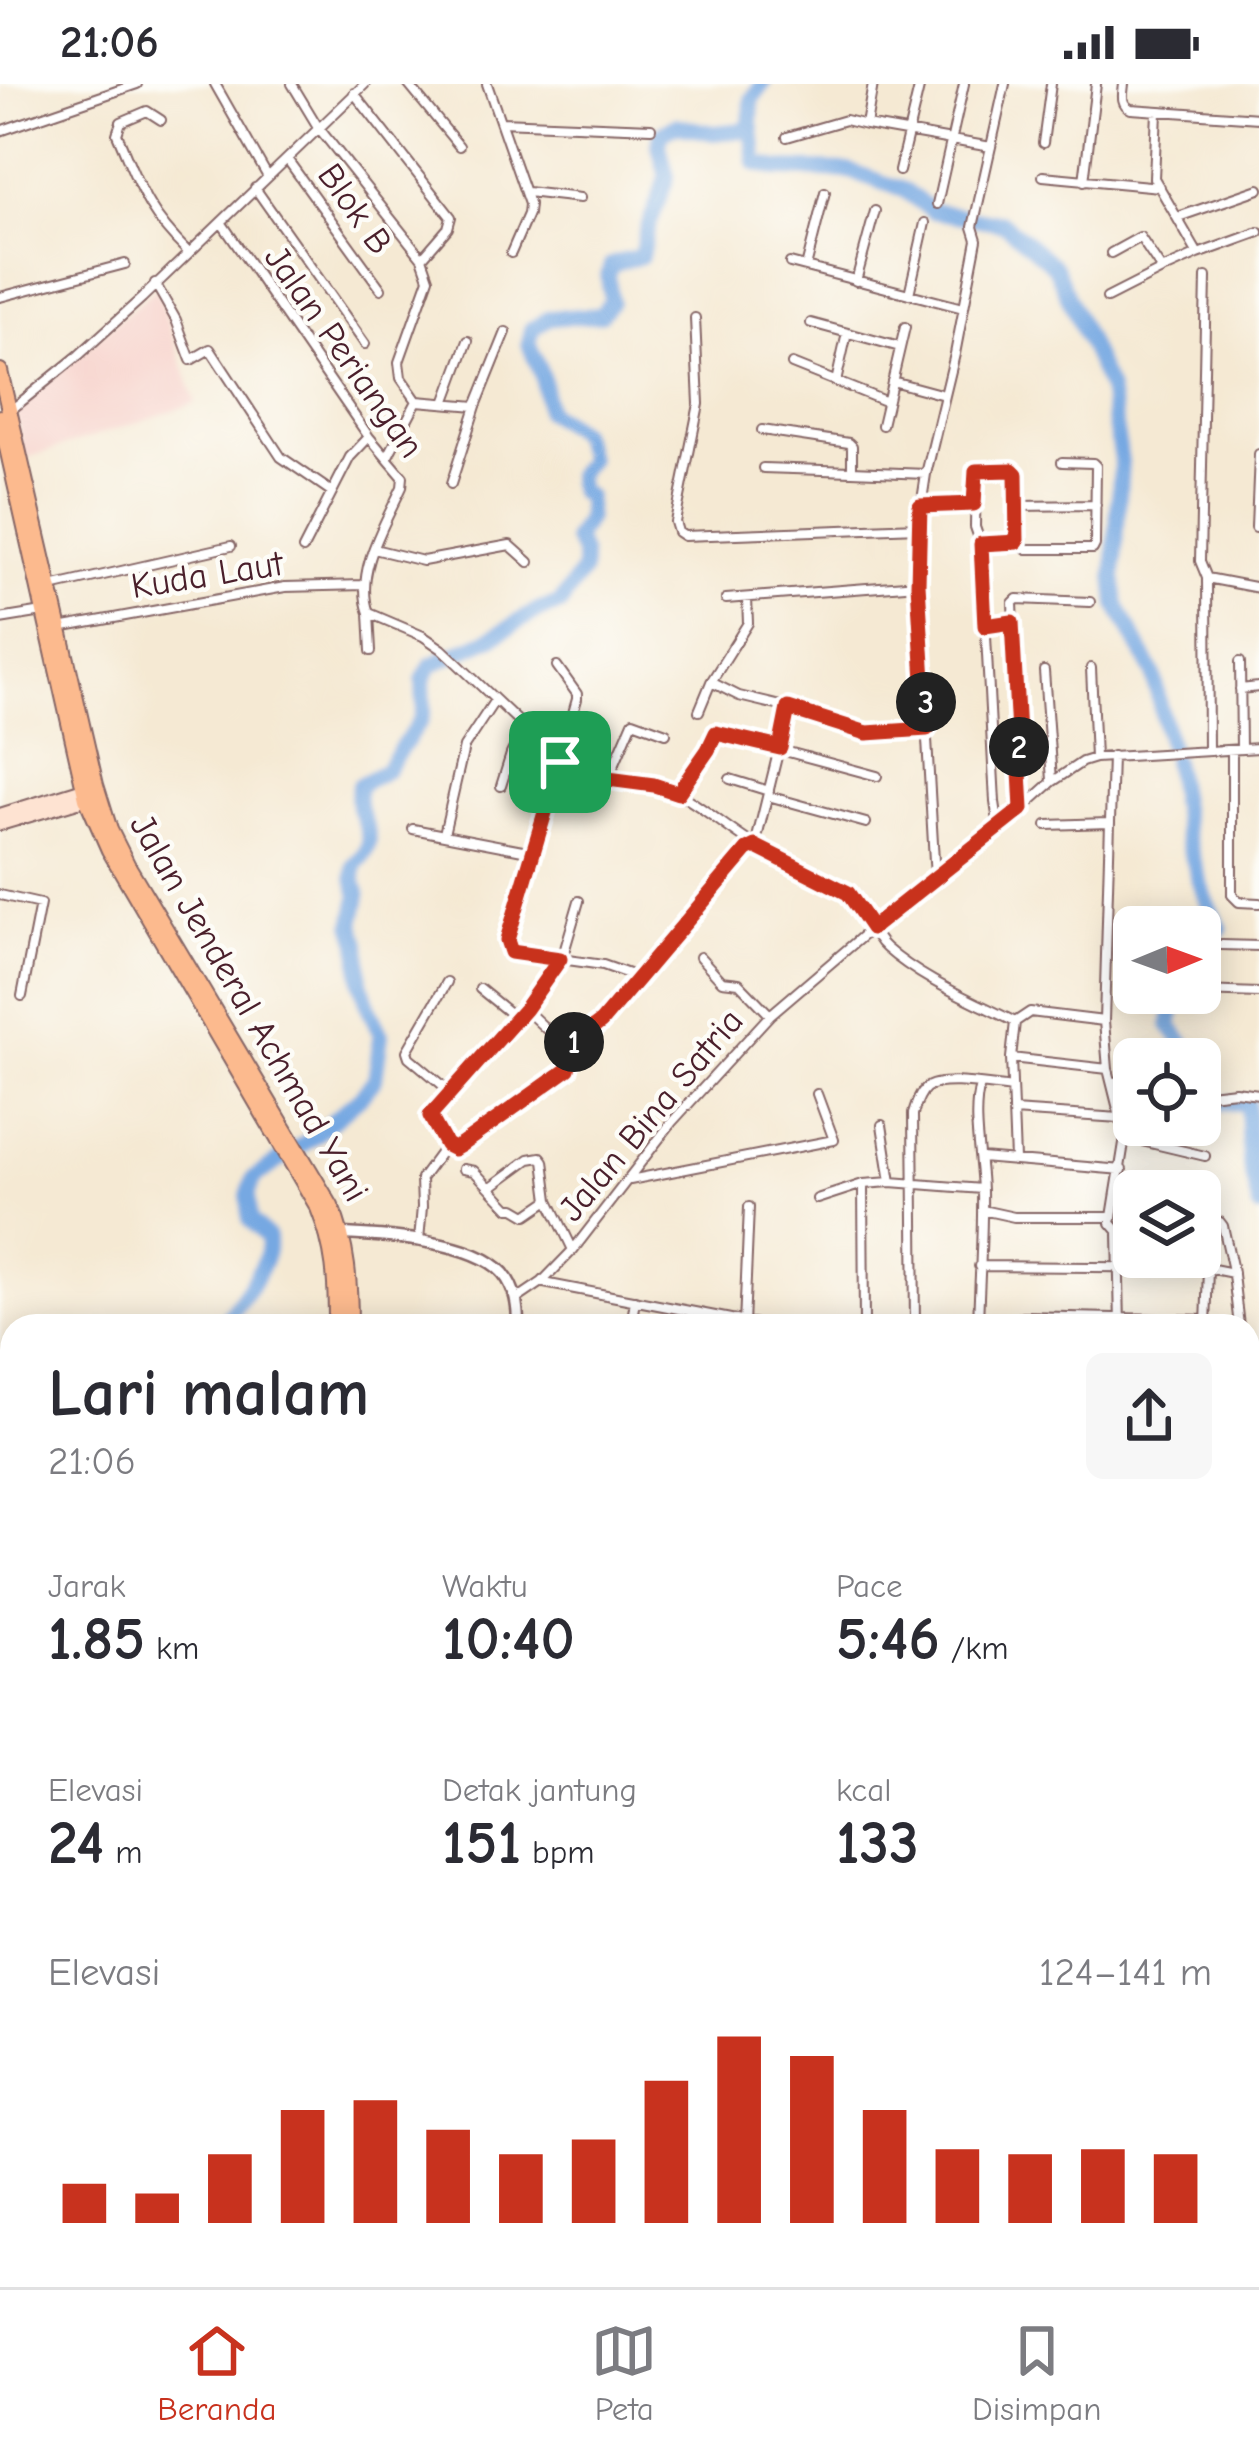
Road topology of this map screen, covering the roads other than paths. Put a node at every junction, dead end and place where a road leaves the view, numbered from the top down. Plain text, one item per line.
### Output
1 (137, 84) edge
2 (215, 84) edge
3 (292, 84) edge
4 (365, 84) edge
5 (408, 84) edge
6 (487, 84) edge
7 (873, 84) edge
8 (920, 84) edge
9 (964, 84) edge
10 (1005, 84) edge
11 (1051, 84) edge
12 (1096, 84) edge
13 (1124, 84) edge
14 (354, 93) junction
15 (1156, 112) junction
16 (1259, 118) edge
17 (161, 120) dead end
18 (501, 122) junction
19 (866, 125) junction
20 (318, 127) junction
21 (651, 128) dead end
22 (0, 130) edge
23 (909, 132) junction
24 (788, 137) dead end
25 (951, 141) junction
26 (1043, 143) dead end
27 (458, 146) dead end
28 (991, 147) junction
29 (286, 159) junction
30 (899, 171) dead end
31 (268, 176) junction
32 (1043, 176) dead end
33 (1084, 182) junction
34 (255, 188) junction
35 (1162, 188) junction
36 (1259, 189) edge
37 (526, 192) junction
38 (826, 192) dead end
39 (580, 198) dead end
40 (938, 204) dead end
41 (875, 211) dead end
42 (1178, 218) junction
43 (220, 222) junction
44 (925, 223) dead end
45 (1259, 232) edge
46 (188, 252) junction
47 (511, 253) dead end
48 (1112, 253) dead end
49 (1198, 254) junction
50 (422, 258) junction
51 (790, 263) dead end
52 (125, 265) dead end
53 (806, 267) junction
54 (1162, 270) junction
55 (1206, 278) dead end
56 (856, 280) junction
57 (155, 283) junction
58 (381, 289) dead end
59 (909, 294) junction
60 (0, 297) edge
61 (1107, 298) dead end
62 (963, 308) junction
63 (695, 318) dead end
64 (812, 323) dead end
65 (905, 327) dead end
66 (506, 332) dead end
67 (848, 333) junction
68 (468, 341) dead end
69 (365, 344) dead end
70 (900, 347) junction
71 (792, 364) dead end
72 (0, 371) edge
73 (892, 381) junction
74 (836, 382) junction
75 (944, 394) junction
76 (417, 401) junction
77 (887, 402) junction
78 (445, 403) junction
79 (476, 406) junction
80 (5, 414) edge
81 (882, 425) dead end
82 (762, 430) dead end
83 (369, 437) junction
84 (1259, 454) edge
85 (387, 458) junction
86 (5, 459) edge
87 (1062, 462) dead end
88 (763, 468) dead end
89 (852, 471) junction
90 (926, 474) junction
91 (1258, 482) edge
92 (451, 484) dead end
93 (332, 492) junction
94 (25, 504) junction
95 (974, 504) junction
96 (1096, 505) junction
97 (920, 506) junction
98 (1017, 506) junction
99 (918, 527) junction
100 (1256, 528) edge
101 (1017, 542) junction
102 (981, 544) junction
103 (231, 546) dead end
104 (303, 549) dead end
105 (374, 549) junction
106 (529, 562) dead end
107 (1207, 578) junction
108 (918, 584) junction
109 (364, 585) junction
110 (50, 587) junction
111 (1259, 588) edge
112 (747, 598) junction
113 (725, 599) dead end
114 (1090, 602) dead end
115 (45, 612) junction
116 (369, 613) junction
117 (0, 619) edge
118 (1012, 622) junction
119 (985, 626) junction
120 (59, 628) junction
121 (370, 651) dead end
122 (1240, 662) dead end
123 (557, 666) dead end
124 (1091, 668) dead end
125 (1044, 671) dead end
126 (711, 682) junction
127 (1259, 687) edge
128 (1240, 689) junction
129 (495, 700) junction
130 (788, 708) junction
131 (699, 711) dead end
132 (524, 728) junction
133 (927, 729) junction
134 (666, 733) dead end
135 (780, 748) junction
136 (1259, 748) edge
137 (1236, 749) junction
138 (1208, 751) junction
139 (1112, 756) junction
140 (1095, 758) junction
141 (560, 762) junction
142 (877, 776) dead end
143 (608, 779) junction
144 (730, 779) dead end
145 (1052, 782) junction
146 (501, 786) dead end
147 (91, 792) junction
148 (678, 793) junction
149 (769, 793) junction
150 (1022, 809) junction
151 (2, 819) edge
152 (1108, 823) junction
153 (866, 824) dead end
154 (1047, 825) dead end
155 (1002, 827) junction
156 (413, 829) dead end
157 (443, 834) junction
158 (755, 846) junction
159 (533, 852) junction
160 (935, 878) junction
161 (0, 895) edge
162 (579, 902) dead end
163 (1259, 903) edge
164 (872, 928) junction
165 (1221, 945) dead end
166 (1259, 946) edge
167 (700, 957) dead end
168 (561, 959) junction
169 (640, 978) junction
170 (447, 982) dead end
171 (481, 989) dead end
172 (1221, 992) edge
173 (1259, 993) edge
174 (22, 996) dead end
175 (525, 1009) junction
176 (770, 1015) junction
177 (516, 1018) junction
178 (1104, 1021) junction
179 (1015, 1022) junction
180 (566, 1048) junction
181 (1011, 1058) junction
182 (1108, 1069) junction
183 (1112, 1082) joint
184 (980, 1085) junction
185 (1113, 1086) edge
186 (1012, 1088) junction
187 (452, 1093) junction
188 (1221, 1093) edge
189 (817, 1094) dead end
190 (1259, 1094) edge
191 (1013, 1111) junction
192 (1113, 1118) edge
193 (883, 1125) dead end
194 (446, 1145) junction
195 (1162, 1146) edge
196 (1204, 1156) dead end
197 (981, 1158) junction
198 (1015, 1160) junction
199 (301, 1167) junction
200 (463, 1169) dead end
201 (1113, 1170) edge
202 (629, 1180) junction
203 (891, 1182) junction
204 (915, 1183) junction
205 (863, 1184) junction
206 (491, 1186) junction
207 (982, 1189) junction
208 (817, 1199) dead end
209 (549, 1200) junction
210 (749, 1207) dead end
211 (1113, 1209) edge
212 (982, 1210) junction
213 (1111, 1217) junction
214 (1221, 1223) edge
215 (1113, 1225) edge
216 (341, 1234) junction
217 (418, 1240) junction
218 (573, 1250) junction
219 (979, 1266) junction
220 (1113, 1266) edge
221 (1221, 1271) edge
222 (1233, 1273) junction
223 (1121, 1278) edge
224 (1208, 1278) edge
225 (542, 1282) junction
226 (517, 1299) junction
227 (635, 1300) junction
228 (336, 1314) edge
229 (350, 1314) edge
230 (518, 1314) edge
231 (633, 1314) edge
232 (700, 1314) edge
233 (745, 1314) edge
234 (864, 1314) edge
235 (915, 1314) edge
236 (978, 1314) edge
237 (1120, 1314) edge
238 (1207, 1314) edge
239 (1238, 1314) edge

1 - 22 street
2 - 31 street
3 - 20 street
4 - 14 street
5 - 27 street
6 - 18 street
7 - 19 street
8 - 23 street
9 - 25 street
10 - 28 street
11 - 26 street
12 - 33 street
13 - 15 street
14 - 20 street
14 - 50 street
15 - 16 street
15 - 35 street
17 - 46 street
18 - 21 street
18 - 37 street
19 - 23 street
19 - 24 street
20 - 29 street
20 - 50 street
23 - 25 street
23 - 30 street
25 - 28 street
25 - 40 street
28 - 62 street
29 - 31 street
29 - 58 street, Blok B
31 - 34 street
32 - 33 street
33 - 35 street
34 - 43 street
34 - 69 street
35 - 42 street
36 - 42 street
37 - 39 street
37 - 47 street
38 - 53 street
41 - 56 street
42 - 49 street
43 - 46 street
43 - 83 street, Jalan Periangan
44 - 59 street
45 - 49 street
46 - 57 street
48 - 54 street
49 - 54 street
50 - 76 street
51 - 53 street
52 - 60 street
53 - 56 street
54 - 61 street
55 - 107 street
56 - 59 street
57 - 80 street
57 - 93 street
59 - 62 street
62 - 75 street
63 - 99 street
64 - 67 street
65 - 70 street
66 - 79 street
67 - 70 street
67 - 74 street
68 - 78 street
70 - 73 street
71 - 74 street
72 - 80 highway, Jalan Jenderal Achmad Yani
73 - 75 street
73 - 77 street
74 - 77 street
75 - 90 street
76 - 78 street
76 - 85 street
77 - 81 street
78 - 79 street
79 - 92 street
80 - 86 highway, Jalan Jenderal Achmad Yani
80 - 94 highway, Jalan Jenderal Achmad Yani
82 - 89 street
83 - 85 street, Jalan Periangan
83 - 93 street
84 - 91 street
85 - 105 street, Jalan Periangan
86 - 94 highway, Jalan Jenderal Achmad Yani
87 - 96 street
88 - 89 street
89 - 90 street
90 - 97 street
91 - 100 street
93 - 104 street
94 - 110 highway, Jalan Jenderal Achmad Yani
94 - 115 highway, Jalan Jenderal Achmad Yani
95 - 97 street
95 - 98 street
95 - 102 street
96 - 98 street
96 - 101 street
97 - 99 street
98 - 101 street
99 - 108 street
101 - 102 street
102 - 119 street
103 - 110 street
105 - 106 street
105 - 109 street, Jalan Periangan
107 - 111 street
107 - 138 street
108 - 112 street
108 - 133 street
109 - 116 street
109 - 120 street, Kuda Laut
110 - 120 highway, Jalan Jenderal Achmad Yani
112 - 113 street
112 - 126 street
114 - 118 street
115 - 117 street
115 - 147 highway, Jalan Jenderal Achmad Yani
116 - 121 street
116 - 129 street
118 - 119 street
118 - 150 street
119 - 155 street
120 - 147 highway, Jalan Jenderal Achmad Yani
122 - 128 street
123 - 141 street
124 - 140 street
125 - 145 street
126 - 130 street
126 - 131 street
127 - 128 street
128 - 137 street
129 - 132 street
129 - 157 street
130 - 133 street
130 - 135 street
132 - 141 street
132 - 146 street
133 - 160 street
134 - 143 street
135 - 142 street
135 - 148 street
135 - 149 street
136 - 137 street, Jalan Bina Satria
137 - 138 street, Jalan Bina Satria
137 - 163 street
138 - 139 street, Jalan Bina Satria
139 - 140 street, Jalan Bina Satria
139 - 152 street
140 - 145 street, Jalan Bina Satria
141 - 143 street
141 - 159 street
143 - 148 street
144 - 149 street
145 - 150 street, Jalan Bina Satria
147 - 151 main road
147 - 199 highway, Jalan Jenderal Achmad Yani
148 - 158 street
149 - 153 street
149 - 158 street
150 - 155 street, Jalan Bina Satria
152 - 154 street
152 - 178 street
155 - 160 street, Jalan Bina Satria
156 - 157 street
157 - 159 street
158 - 164 street
158 - 169 street
159 - 168 street
160 - 164 street, Jalan Bina Satria
161 - 174 street
162 - 168 street
164 - 176 street, Jalan Bina Satria
164 - 179 street
165 - 166 street
167 - 176 street
168 - 169 street
168 - 175 street
169 - 180 street
170 - 187 street
171 - 177 street
172 - 173 street
175 - 177 street
175 - 180 street
176 - 202 street, Jalan Bina Satria
177 - 187 street
178 - 179 street
178 - 182 street
179 - 181 street
180 - 194 street
181 - 182 street
181 - 186 street
182 - 183 street
183 - 185 street
184 - 186 street
184 - 197 street
184 - 204 street
186 - 191 street
187 - 194 street
188 - 190 street
189 - 202 street
191 - 192 street
191 - 198 street
193 - 203 street
194 - 217 street
195 - 196 street
197 - 198 street
197 - 207 street
198 - 201 street
199 - 216 highway, Jalan Jenderal Achmad Yani
199 - 228 highway, Jalan Jenderal Achmad Yani
200 - 206 street
202 - 218 street, Jalan Bina Satria
203 - 204 street
203 - 205 street
204 - 207 street
204 - 235 street
205 - 208 street
205 - 234 street
206 - 209 street
206 - 209 street
207 - 212 street
209 - 218 street
210 - 233 street
211 - 213 street
212 - 213 street
212 - 219 street
213 - 215 street
214 - 222 street
216 - 217 street
216 - 229 highway, Jalan Jenderal Achmad Yani
217 - 226 street
218 - 225 street, Jalan Bina Satria
219 - 220 street
219 - 236 street
221 - 222 street
222 - 239 street
223 - 237 street
224 - 238 street
225 - 226 street, Jalan Bina Satria
225 - 227 street
226 - 230 street
227 - 231 street
227 - 232 street

